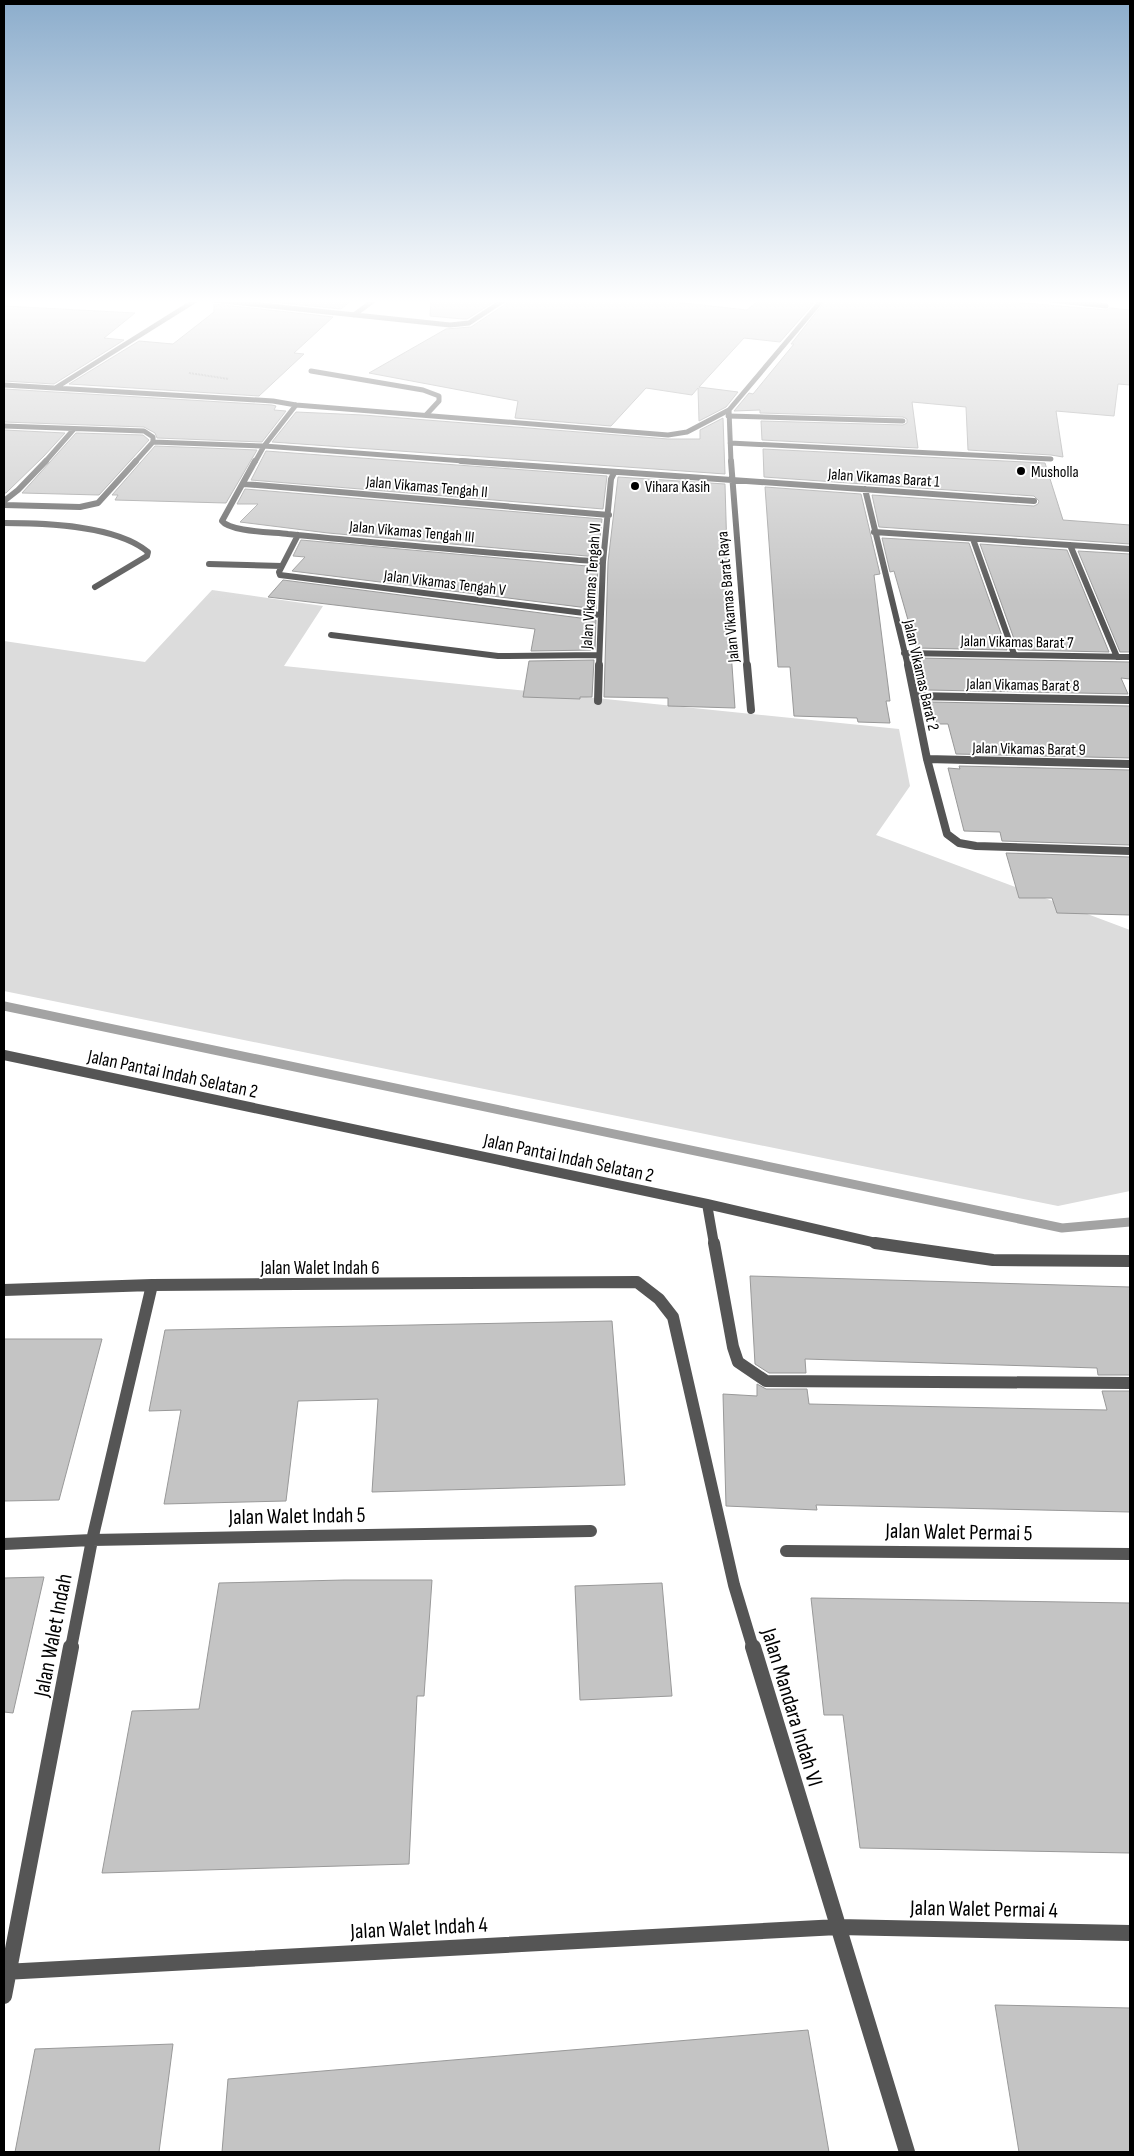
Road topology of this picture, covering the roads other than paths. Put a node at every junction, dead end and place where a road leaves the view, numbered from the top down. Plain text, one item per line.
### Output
1 (267, 401) edge
2 (440, 401) edge
3 (738, 401) edge
4 (296, 405) junction
5 (728, 413) junction
6 (426, 415) junction
7 (903, 421) dead end
8 (4, 426) edge
9 (74, 429) junction
10 (153, 442) junction
11 (730, 443) junction
12 (264, 446) junction
13 (1051, 459) dead end
14 (614, 473) junction
15 (732, 481) junction
16 (244, 484) junction
17 (865, 490) junction
18 (1034, 501) dead end
19 (4, 503) edge
20 (609, 515) junction
21 (4, 523) edge
22 (874, 532) junction
23 (298, 535) junction
24 (973, 539) junction
25 (1070, 545) junction
26 (1130, 549) edge
27 (602, 562) junction
28 (209, 564) dead end
29 (282, 566) junction
30 (95, 588) dead end
31 (600, 615) junction
32 (331, 635) dead end
33 (904, 653) junction
34 (1014, 654) junction
35 (599, 655) junction
36 (1117, 657) junction
37 (1130, 657) edge
38 (915, 696) junction
39 (1130, 700) edge
40 (598, 701) dead end
41 (751, 710) dead end
42 (927, 759) junction
43 (1130, 764) edge
44 (1130, 851) edge
45 (4, 1055) edge
46 (707, 1204) junction
47 (1130, 1261) edge
48 (637, 1282) joint
49 (152, 1285) junction
50 (4, 1290) edge
51 (1130, 1383) edge
52 (591, 1531) dead end
53 (92, 1540) junction
54 (4, 1544) edge
55 (786, 1551) dead end
56 (1130, 1554) edge
57 (838, 1927) junction
58 (1130, 1934) edge
59 (6, 1972) edge
60 (4, 1996) edge
61 (907, 2152) edge

1 - 4 street
2 - 6 street
3 - 5 street
4 - 6 street
4 - 12 street
5 - 6 street
5 - 7 street
5 - 11 street, Jalan Vikamas Barat Raya
8 - 9 street
9 - 10 street
9 - 19 street
10 - 12 street, Jalan Vikamas Barat 1
10 - 19 street
11 - 13 street
11 - 15 street, Jalan Vikamas Barat Raya
12 - 14 street, Jalan Vikamas Barat 1
12 - 16 street
14 - 15 street, Jalan Vikamas Barat 1
14 - 20 street, Jalan Vikamas Tengah VI
15 - 17 street, Jalan Vikamas Barat 1
15 - 41 street, Jalan Vikamas Barat Raya
16 - 20 street, Jalan Vikamas Tengah II
16 - 23 street, Jalan Vikamas Tengah III
17 - 18 street, Jalan Vikamas Barat 1
17 - 22 street, Jalan Vikamas Barat 2
20 - 27 street, Jalan Vikamas Tengah VI
21 - 30 street
22 - 24 street
22 - 33 street, Jalan Vikamas Barat 2
23 - 27 street, Jalan Vikamas Tengah III
23 - 29 street
24 - 25 street
24 - 34 street
25 - 26 street
25 - 36 street
27 - 31 street, Jalan Vikamas Tengah VI
28 - 29 street
29 - 31 street, Jalan Vikamas Tengah V
31 - 35 street, Jalan Vikamas Tengah VI
32 - 35 street
33 - 34 street, Jalan Vikamas Barat 7
33 - 38 street, Jalan Vikamas Barat 2
34 - 36 street, Jalan Vikamas Barat 7
35 - 40 street, Jalan Vikamas Tengah VI
36 - 37 street, Jalan Vikamas Barat 7
38 - 39 street, Jalan Vikamas Barat 8
38 - 42 street, Jalan Vikamas Barat 2
42 - 43 street, Jalan Vikamas Barat 9
42 - 44 street, Jalan Vikamas Barat 2
45 - 46 street, Jalan Pantai Indah Selatan 2
46 - 47 street, Jalan Pantai Indah Selatan 2
46 - 51 street
48 - 49 street, Jalan Walet Indah 6
48 - 57 street, Jalan Mandara Indah VI
49 - 50 street, Jalan Walet Indah 6
49 - 53 street, Jalan Walet Indah
52 - 53 street, Jalan Walet Indah 5
53 - 54 street, Jalan Walet Indah 5
53 - 59 street, Jalan Walet Indah
55 - 56 street, Jalan Walet Permai 5
57 - 58 street, Jalan Walet Permai 4
57 - 59 street, Jalan Walet Indah 4
57 - 61 street, Jalan Mandara Indah VI
59 - 60 street, Jalan Walet Indah

